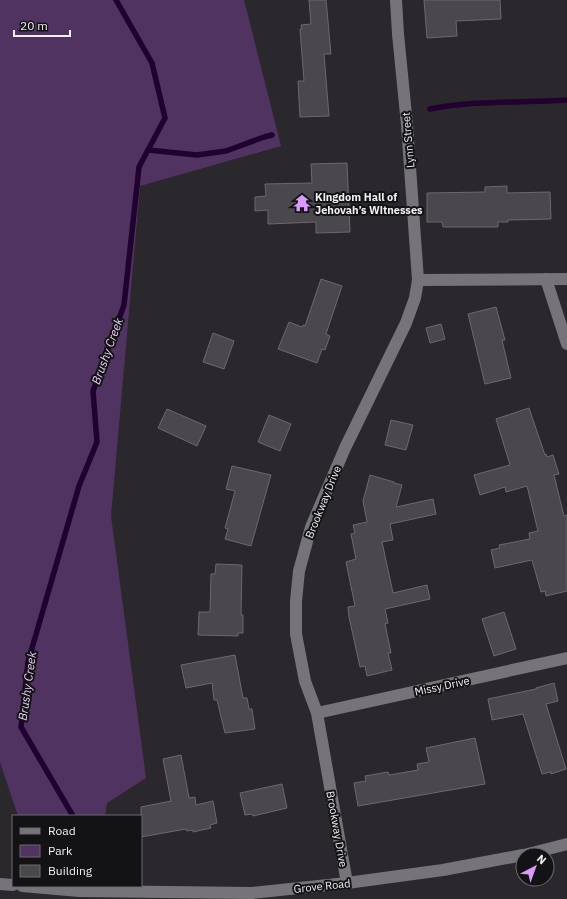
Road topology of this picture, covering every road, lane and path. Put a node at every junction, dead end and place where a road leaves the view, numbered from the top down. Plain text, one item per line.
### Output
1 (396, 0) edge
2 (546, 279) junction
3 (567, 279) edge
4 (418, 280) junction
5 (567, 344) edge
6 (567, 658) edge
7 (317, 713) junction
8 (567, 844) edge
9 (555, 847) edge
10 (515, 857) edge
11 (347, 883) junction
12 (0, 884) edge
13 (12, 885) edge
14 (36, 887) edge
15 (252, 896) edge

1 - 4 street, Lynn Street
2 - 3 street
2 - 4 street
2 - 5 street
4 - 7 street, Brookway Drive
6 - 7 street, Missy Drive
7 - 11 street, Brookway Drive
8 - 9 street, Grove Road
10 - 11 street, Grove Road
11 - 15 street, Grove Road
12 - 13 street
14 - 15 street, Grove Road

